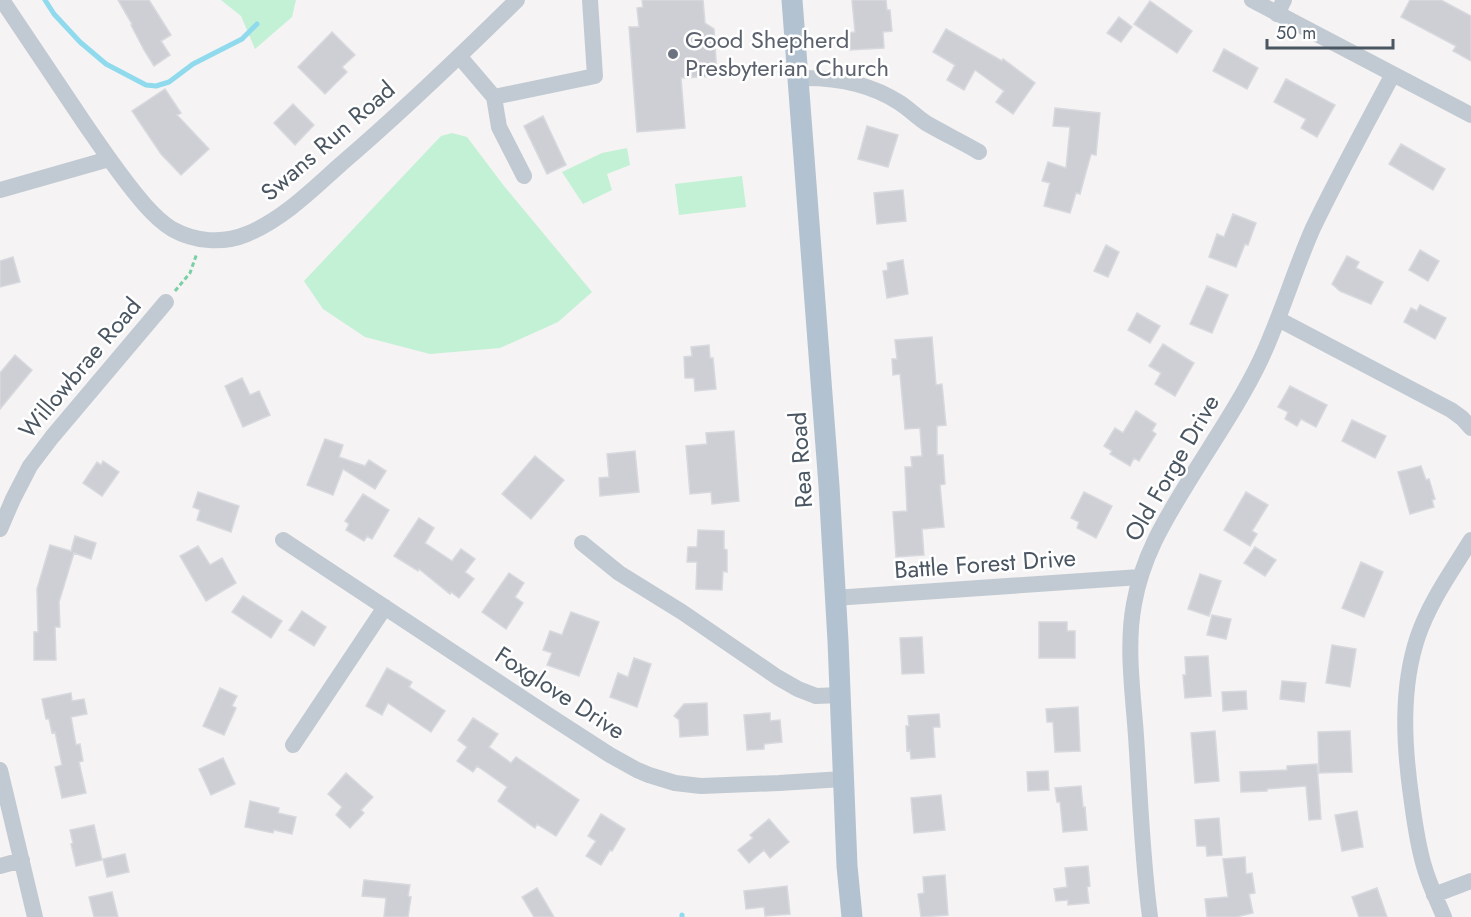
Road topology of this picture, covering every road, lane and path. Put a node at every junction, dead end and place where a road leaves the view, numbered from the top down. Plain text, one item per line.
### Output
1 (2, 0) edge
2 (517, 0) edge
3 (590, 0) edge
4 (792, 0) edge
5 (1252, 0) edge
6 (1280, 7) edge
7 (459, 56) junction
8 (1393, 74) junction
9 (797, 78) junction
10 (494, 97) junction
11 (1471, 115) edge
12 (980, 152) dead end
13 (109, 159) junction
14 (524, 176) dead end
15 (0, 190) edge
16 (202, 240) junction
17 (166, 302) joint
18 (1278, 319) junction
19 (1471, 428) edge
20 (0, 529) edge
21 (283, 540) dead end
22 (1471, 540) edge
23 (582, 543) dead end
24 (1140, 577) junction
25 (834, 598) junction
26 (385, 607) junction
27 (840, 695) junction
28 (293, 746) dead end
29 (0, 770) edge
30 (843, 779) junction
31 (22, 860) junction
32 (0, 866) edge
33 (1471, 880) edge
34 (1434, 895) junction
35 (35, 917) edge
36 (852, 917) edge
37 (1150, 917) edge
38 (1444, 917) edge

1 - 13 street, Swans Run Road
2 - 7 street, Swans Run Road
3 - 10 street
4 - 9 main road, Rea Road
5 - 6 street
6 - 8 street
7 - 10 street
7 - 16 street, Swans Run Road
8 - 11 street
8 - 18 street, Old Forge Drive
9 - 12 street
9 - 25 main road, Rea Road
10 - 14 street
13 - 15 street
13 - 16 street, Swans Run Road
16 - 17 path
17 - 20 street, Willowbrae Road
18 - 19 street
18 - 24 street, Old Forge Drive
21 - 26 street, Foxglove Drive
22 - 34 street
23 - 27 street
24 - 25 street, Battle Forest Drive
24 - 37 street, Old Forge Drive
25 - 27 main road, Rea Road
26 - 28 street
26 - 30 street, Foxglove Drive
27 - 30 main road, Rea Road
29 - 31 street
30 - 36 main road, Rea Road
31 - 32 street
31 - 35 street
33 - 34 street
34 - 38 street

